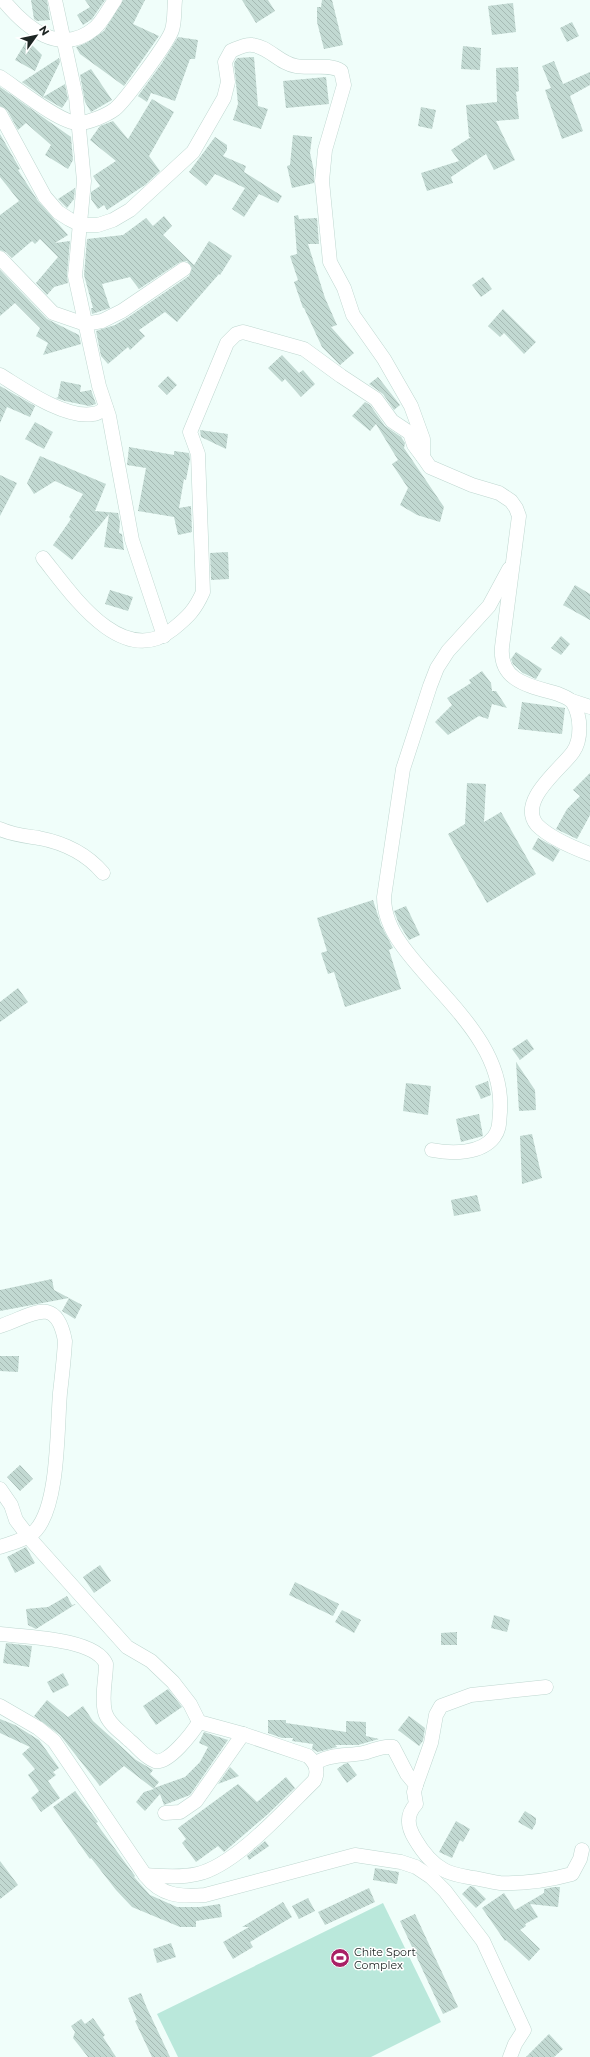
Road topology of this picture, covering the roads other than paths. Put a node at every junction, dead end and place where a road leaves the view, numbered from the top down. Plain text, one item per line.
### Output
1 (3, 0) edge
2 (55, 0) edge
3 (115, 0) edge
4 (175, 0) edge
5 (63, 41) junction
6 (0, 77) edge
7 (0, 114) edge
8 (79, 123) junction
9 (81, 225) junction
10 (0, 258) edge
11 (184, 269) dead end
12 (85, 324) junction
13 (0, 375) edge
14 (106, 408) junction
15 (423, 457) junction
16 (43, 558) dead end
17 (513, 562) junction
18 (164, 636) junction
19 (572, 701) junction
20 (590, 707) edge
21 (0, 829) edge
22 (590, 854) edge
23 (103, 873) dead end
24 (432, 1150) dead end
25 (0, 1326) edge
26 (0, 1489) edge
27 (28, 1536) junction
28 (0, 1547) edge
29 (0, 1634) edge
30 (546, 1687) dead end
31 (0, 1706) edge
32 (199, 1722) junction
33 (243, 1734) junction
34 (315, 1764) junction
35 (416, 1785) junction
36 (165, 1813) dead end
37 (582, 1850) dead end
38 (144, 1875) junction
39 (510, 2057) edge

1 - 5 street
2 - 5 street
3 - 5 street
4 - 8 street
5 - 8 street
6 - 8 street
7 - 9 street
8 - 9 street
9 - 12 street
9 - 15 street
10 - 12 street
11 - 12 street
12 - 14 street
13 - 14 street
14 - 18 street
15 - 17 street
15 - 18 street
16 - 18 street
17 - 19 street
17 - 24 street
19 - 20 street
19 - 22 street
21 - 23 street
25 - 27 street
26 - 27 street
27 - 28 street
27 - 32 street
29 - 32 street
30 - 35 street
31 - 38 street
32 - 33 street
33 - 34 street
33 - 36 street
34 - 35 street
34 - 38 street
35 - 37 street
38 - 39 street

